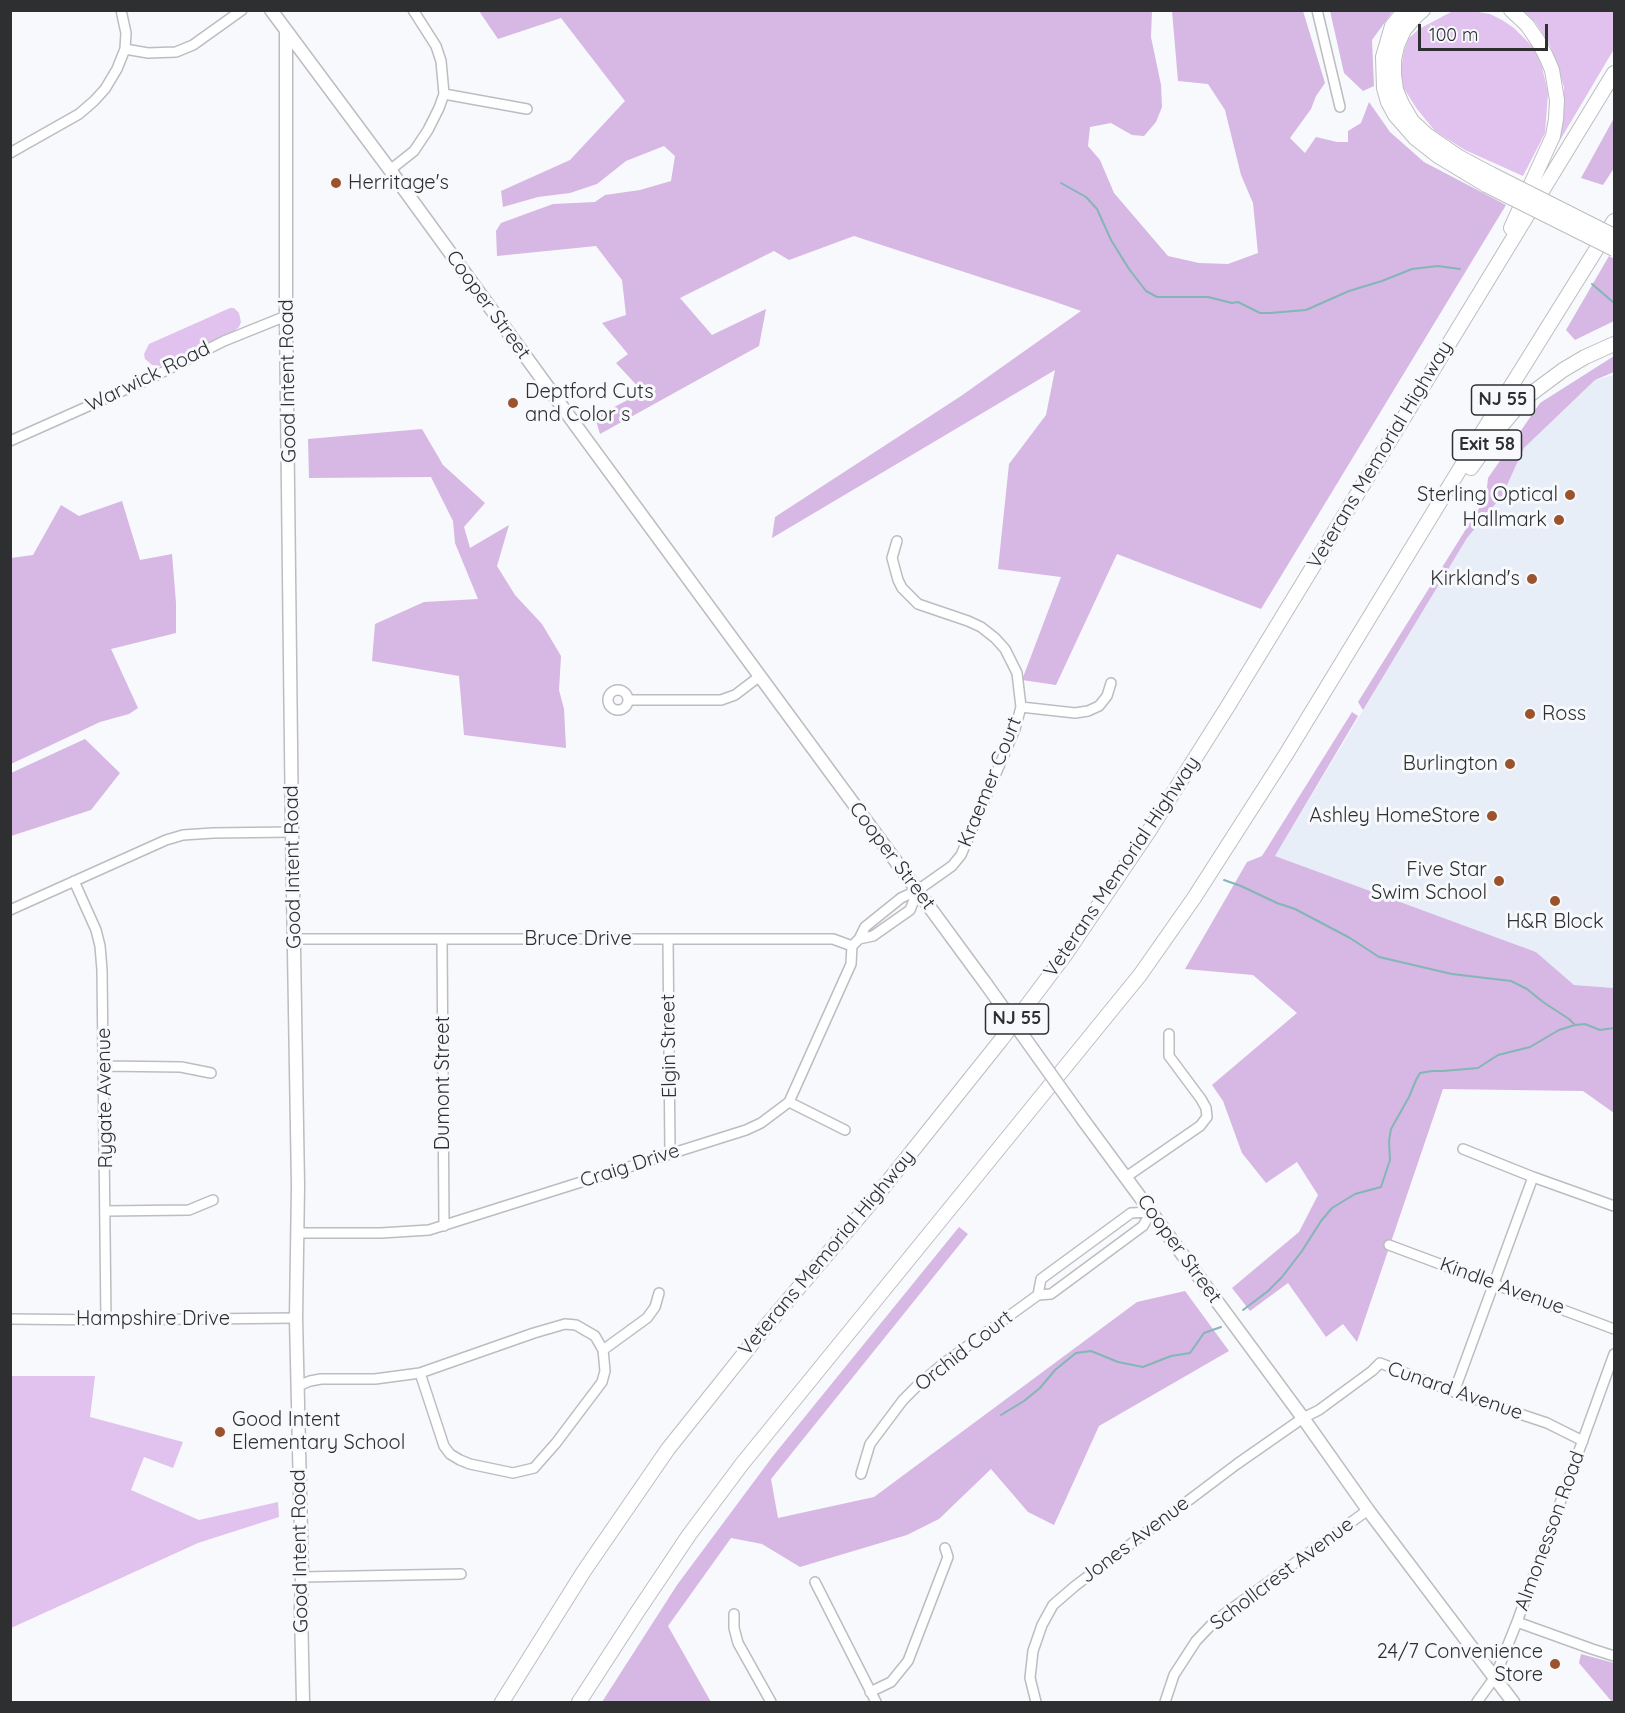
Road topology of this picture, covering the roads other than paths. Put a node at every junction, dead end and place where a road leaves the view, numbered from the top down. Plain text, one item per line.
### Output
1 (121, 10) edge
2 (242, 10) edge
3 (271, 10) edge
4 (413, 10) edge
5 (1317, 10) edge
6 (1405, 10) edge
7 (1423, 10) edge
8 (1511, 10) edge
9 (286, 32) junction
10 (125, 49) junction
11 (1614, 74) edge
12 (444, 94) junction
13 (1340, 107) dead end
14 (527, 109) dead end
15 (10, 153) edge
16 (390, 170) junction
17 (1488, 179) junction
18 (1614, 221) edge
19 (1614, 236) edge
20 (1614, 249) edge
21 (1505, 250) junction
22 (286, 316) junction
23 (1614, 344) edge
24 (10, 441) edge
25 (897, 541) dead end
26 (1393, 580) junction
27 (760, 676) junction
28 (1111, 683) dead end
29 (628, 700) dead end
30 (1021, 707) junction
31 (292, 832) junction
32 (74, 881) junction
33 (918, 890) junction
34 (10, 910) edge
35 (294, 939) junction
36 (668, 939) junction
37 (442, 940) junction
38 (855, 942) junction
39 (1169, 1034) dead end
40 (104, 1065) junction
41 (211, 1073) dead end
42 (789, 1102) junction
43 (845, 1130) dead end
44 (1463, 1149) dead end
45 (670, 1153) junction
46 (1126, 1177) junction
47 (1533, 1177) junction
48 (213, 1200) dead end
49 (1614, 1206) edge
50 (106, 1211) junction
51 (1151, 1212) junction
52 (444, 1226) junction
53 (297, 1233) junction
54 (1389, 1245) dead end
55 (1494, 1283) junction
56 (659, 1293) dead end
57 (1038, 1295) junction
58 (297, 1318) junction
59 (10, 1319) edge
60 (106, 1320) junction
61 (1614, 1329) edge
62 (603, 1350) junction
63 (1614, 1354) edge
64 (420, 1373) junction
65 (298, 1386) junction
66 (1454, 1392) junction
67 (1303, 1418) junction
68 (1583, 1441) junction
69 (861, 1474) dead end
70 (1368, 1510) junction
71 (945, 1548) dead end
72 (461, 1574) dead end
73 (302, 1577) junction
74 (815, 1582) dead end
75 (734, 1614) dead end
76 (1517, 1622) junction
77 (1614, 1656) edge
78 (1495, 1677) junction
79 (870, 1692) junction
80 (303, 1702) edge
81 (502, 1702) edge
82 (579, 1702) edge
83 (771, 1702) edge
84 (876, 1702) edge
85 (1036, 1702) edge
86 (1165, 1702) edge
87 (1477, 1702) edge
88 (1513, 1702) edge

1 - 10 street
2 - 10 street
3 - 9 main road, Cooper Street
4 - 12 street
5 - 13 street
6 - 17 highway
7 - 17 highway
8 - 21 highway
9 - 16 main road, Cooper Street
9 - 22 main road, Good Intent Road
10 - 15 street
11 - 21 highway, Veterans Memorial Highway / NJ 55
12 - 14 street
12 - 16 street
16 - 27 main road, Cooper Street
17 - 19 highway, bridge
17 - 20 highway, bridge
18 - 26 highway, NJ 55
21 - 81 highway, Veterans Memorial Highway / NJ 55
22 - 24 street, Warwick Road
22 - 31 main road, Good Intent Road
23 - 26 highway, Exit 58
25 - 30 street, Kraemer Court
26 - 82 highway, NJ 55
27 - 29 street
27 - 33 main road, Cooper Street
28 - 30 street
30 - 33 street, Kraemer Court
31 - 32 street
31 - 35 main road, Good Intent Road
32 - 34 street
32 - 40 street, Rygate Avenue
33 - 38 street
33 - 38 street
33 - 46 main road, Cooper Street, bridge
35 - 37 street, Bruce Drive
35 - 53 main road, Good Intent Road
36 - 37 street, Bruce Drive
36 - 38 street, Bruce Drive
36 - 45 street, Elgin Street
37 - 52 street, Dumont Street
38 - 42 street, Craig Drive
39 - 46 street
40 - 41 street
40 - 50 street, Rygate Avenue
42 - 43 street
42 - 45 street, Craig Drive
44 - 47 street
45 - 52 street, Craig Drive
46 - 51 main road, Cooper Street
47 - 49 street
47 - 55 street
48 - 50 street
50 - 60 street, Rygate Avenue
51 - 57 street, Orchid Court
51 - 57 street, Orchid Court
51 - 67 main road, Cooper Street
52 - 53 street, Craig Drive
53 - 58 main road, Good Intent Road
54 - 55 street, Kindle Avenue
55 - 61 street, Kindle Avenue
55 - 66 street
56 - 62 street
57 - 69 street, Orchid Court
58 - 60 street, Hampshire Drive
58 - 65 main road, Good Intent Road
59 - 60 street, Hampshire Drive
62 - 64 street
62 - 64 street
63 - 68 street, Almonesson Road
64 - 65 street
65 - 73 main road, Good Intent Road
66 - 67 street, Cunard Avenue
66 - 68 street, Cunard Avenue
67 - 70 main road, Cooper Street
67 - 85 street, Jones Avenue
68 - 76 street, Almonesson Road
70 - 78 main road, Cooper Street
70 - 86 street, Schollcrest Avenue
71 - 79 street
72 - 73 street
73 - 80 main road, Good Intent Road
74 - 79 street
75 - 83 street
76 - 77 street
76 - 78 street, Almonesson Road
78 - 87 street, Almonesson Road
78 - 88 main road, Cooper Street
79 - 84 street

